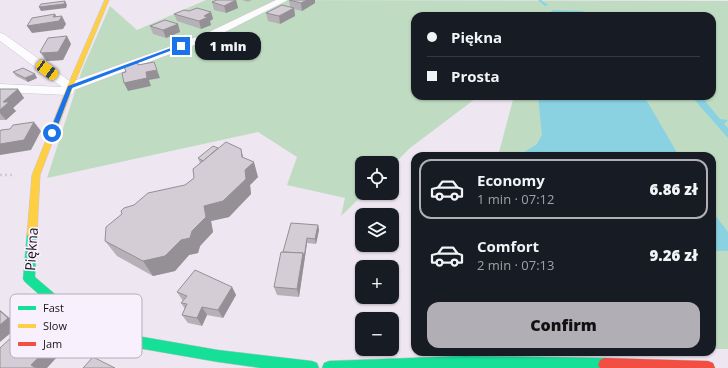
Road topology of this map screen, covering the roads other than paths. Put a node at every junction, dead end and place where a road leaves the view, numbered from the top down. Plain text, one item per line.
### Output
1 (107, 0) edge
2 (283, 0) edge
3 (0, 36) edge
4 (0, 88) edge
5 (69, 89) junction
6 (46, 294) edge
7 (142, 343) edge
8 (312, 368) edge
9 (329, 368) edge
10 (708, 368) edge

1 - 5 street, Piękna
2 - 5 street
3 - 5 street
4 - 5 street
5 - 6 street, Piękna
7 - 8 street, Piękna
9 - 10 street

